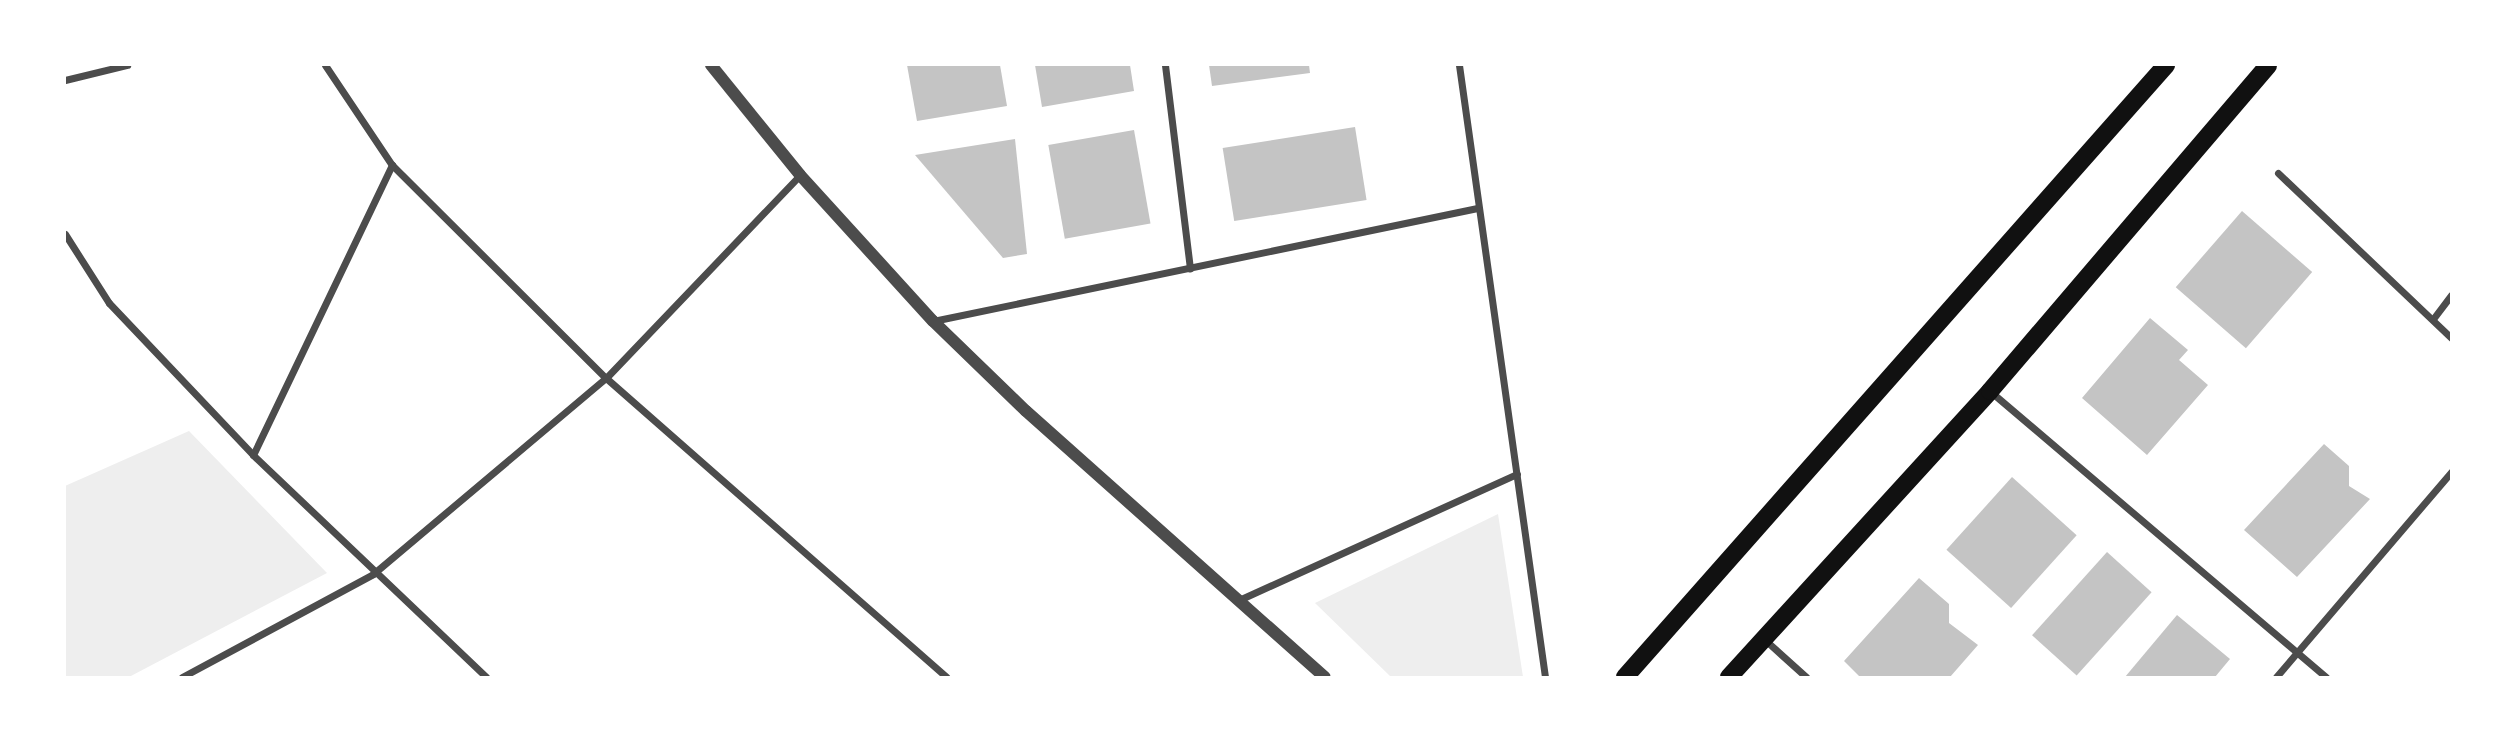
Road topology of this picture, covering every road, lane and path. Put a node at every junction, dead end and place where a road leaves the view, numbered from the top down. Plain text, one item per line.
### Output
1 (127, 65) edge
2 (325, 65) edge
3 (711, 65) edge
4 (1165, 65) edge
5 (1459, 65) edge
6 (2166, 65) edge
7 (2268, 65) edge
8 (65, 80) edge
9 (392, 165) junction
10 (2278, 173) dead end
11 (800, 175) junction
12 (1477, 208) junction
13 (65, 234) edge
14 (1190, 268) junction
15 (2451, 295) edge
16 (2433, 319) junction
17 (933, 321) junction
18 (2451, 338) edge
19 (606, 378) junction
20 (1990, 391) junction
21 (253, 456) junction
22 (2451, 472) edge
23 (1517, 474) junction
24 (373, 574) junction
25 (1241, 599) junction
26 (1763, 639) junction
27 (2296, 652) junction
28 (182, 677) edge
29 (486, 677) edge
30 (946, 677) edge
31 (1325, 677) edge
32 (1545, 677) edge
33 (1625, 677) edge
34 (1729, 677) edge
35 (1806, 677) edge
36 (2276, 677) edge
37 (2326, 677) edge

1 - 8 street
2 - 9 street
3 - 11 street
4 - 14 street
5 - 12 street
6 - 33 main road
7 - 20 main road
9 - 19 street
9 - 21 street
10 - 16 street
11 - 17 street
11 - 19 street
12 - 14 street
12 - 23 street
13 - 21 street
14 - 17 street
15 - 16 street
16 - 18 street
17 - 25 street
19 - 24 street
19 - 30 street
20 - 26 main road
20 - 27 street
21 - 24 street
22 - 27 street
23 - 25 street
23 - 32 street
24 - 28 street
24 - 29 street
25 - 31 street
26 - 34 main road
26 - 35 street
27 - 36 street
27 - 37 street

